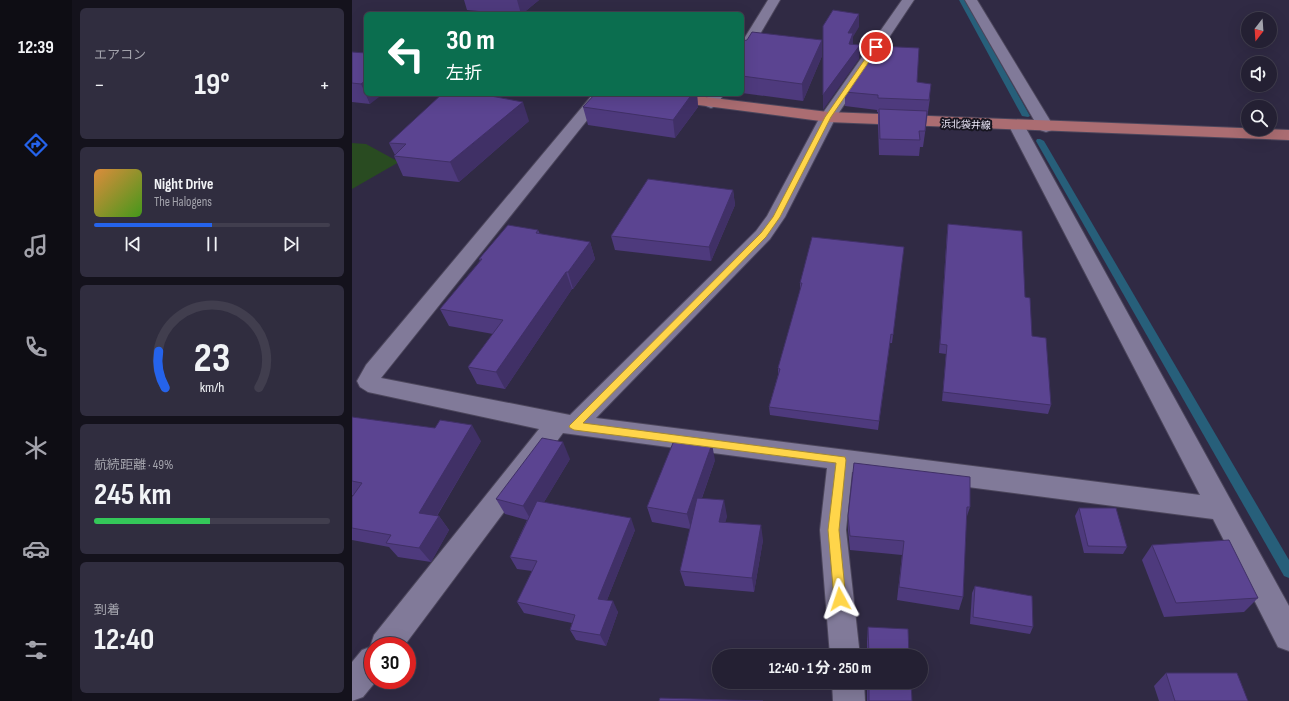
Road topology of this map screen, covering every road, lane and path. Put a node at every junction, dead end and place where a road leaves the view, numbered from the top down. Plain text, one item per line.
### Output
1 (774, 0) edge
2 (908, 0) edge
3 (971, 0) edge
4 (744, 50) edge
5 (599, 96) edge
6 (673, 96) edge
7 (714, 99) edge
8 (828, 117) junction
9 (1017, 126) junction
10 (1046, 127) junction
11 (1289, 135) edge
12 (566, 425) junction
13 (841, 460) junction
14 (1221, 509) junction
15 (1289, 636) edge
16 (392, 637) edge
17 (844, 649) edge
18 (364, 672) edge
19 (352, 686) edge
20 (848, 689) edge
21 (849, 701) edge

1 - 4 street
2 - 8 street
3 - 10 street
5 - 12 street
6 - 7 main road, 浜北袋井線
7 - 8 main road, 浜北袋井線
8 - 9 main road, 浜北袋井線
8 - 12 street
9 - 10 main road, 浜北袋井線
9 - 14 street
10 - 11 main road, 浜北袋井線
12 - 13 street
12 - 16 street
13 - 14 street
13 - 17 street
14 - 15 street
18 - 19 street
20 - 21 street

